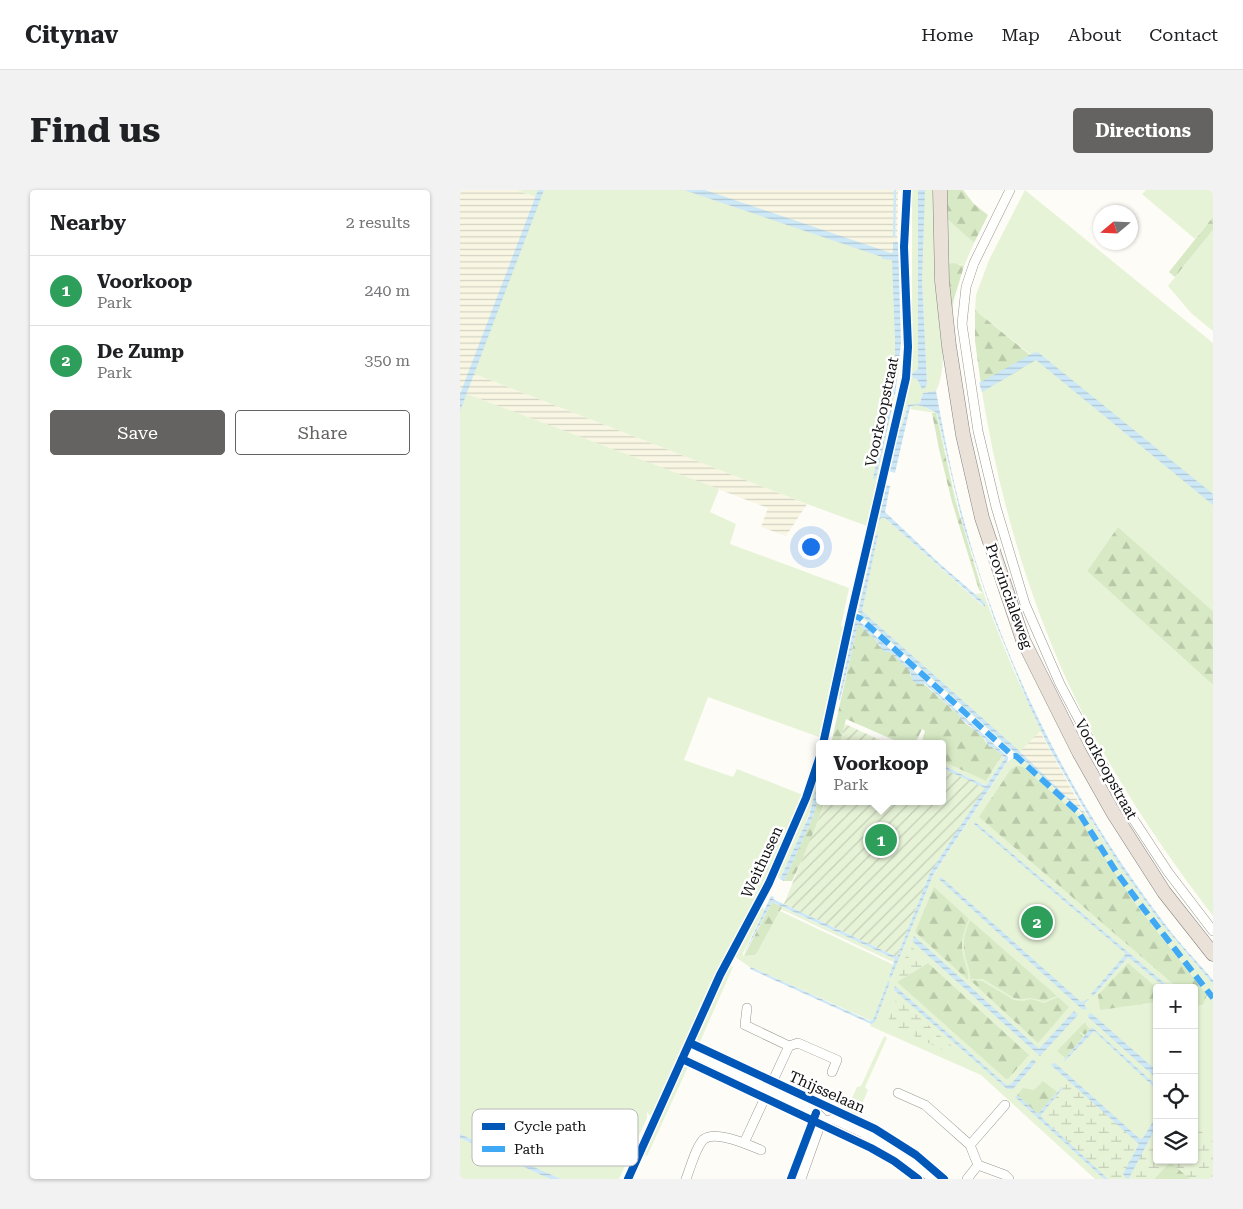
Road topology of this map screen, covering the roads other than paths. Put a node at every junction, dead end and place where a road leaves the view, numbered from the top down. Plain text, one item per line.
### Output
1 (906, 190) edge
2 (940, 190) edge
3 (1010, 190) edge
4 (824, 740) edge
5 (816, 768) edge
6 (1213, 931) edge
7 (1213, 954) edge
8 (747, 1008) dead end
9 (789, 1046) junction
10 (686, 1050) junction
11 (832, 1072) dead end
12 (769, 1090) junction
13 (898, 1093) dead end
14 (1005, 1105) dead end
15 (825, 1121) junction
16 (744, 1143) junction
17 (970, 1145) junction
18 (761, 1150) dead end
19 (638, 1157) edge
20 (978, 1165) junction
21 (634, 1166) edge
22 (628, 1179) edge
23 (686, 1179) edge
24 (800, 1179) edge
25 (933, 1179) edge
26 (967, 1179) edge
27 (1009, 1179) edge

1 - 4 street, Voorkoopstraat
2 - 7 highway, Provincialeweg
3 - 6 street, Voorkoopstraat
5 - 10 street, Weithusen
8 - 9 street
9 - 11 street
9 - 12 street
10 - 12 street, Thijsselaan
10 - 19 street
12 - 15 street, Thijsselaan
12 - 16 street
13 - 17 street
14 - 17 street
15 - 24 street
15 - 25 street, Thijsselaan
16 - 18 street
16 - 23 street
17 - 20 street
20 - 26 street
20 - 27 street
21 - 22 street

